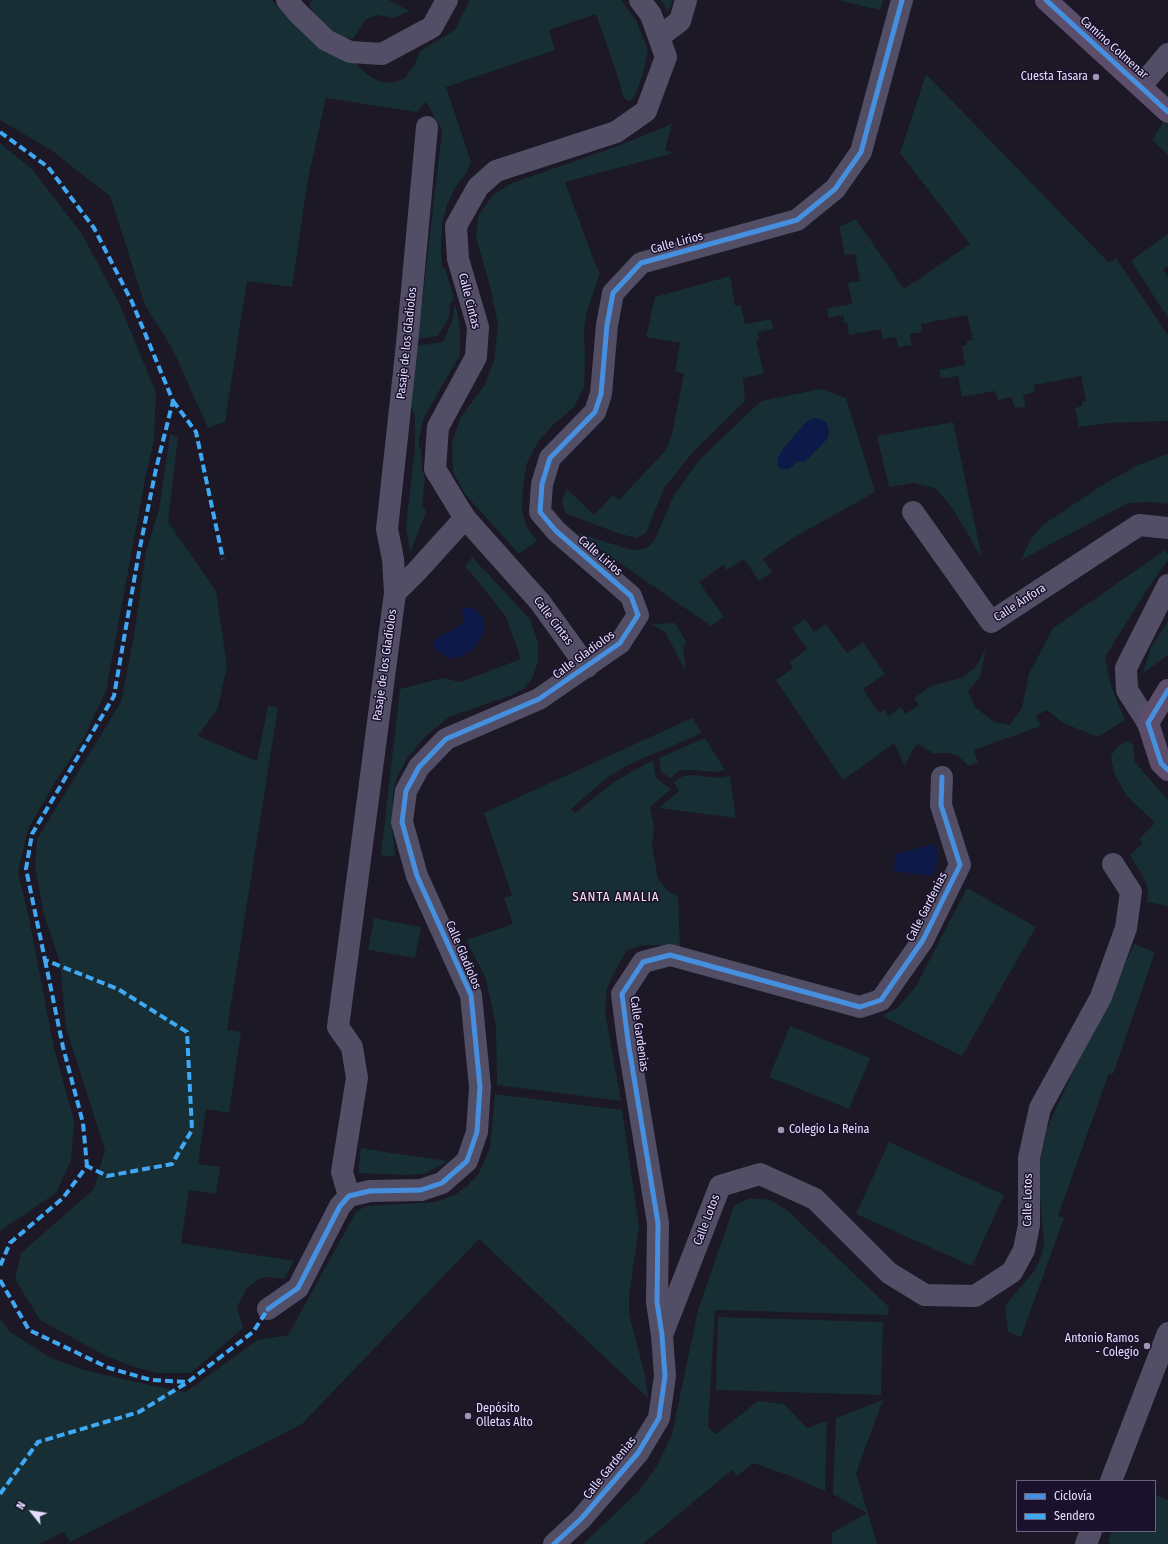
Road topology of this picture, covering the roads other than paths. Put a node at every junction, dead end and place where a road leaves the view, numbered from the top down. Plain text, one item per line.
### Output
1 (287, 0) edge
2 (447, 0) edge
3 (640, 0) edge
4 (686, 0) edge
5 (1046, 0) edge
6 (903, 2) edge
7 (659, 38) junction
8 (1168, 54) edge
9 (1141, 86) junction
10 (1168, 112) edge
11 (427, 127) dead end
12 (913, 512) dead end
13 (465, 518) junction
14 (1168, 528) edge
15 (1168, 585) edge
16 (395, 593) junction
17 (638, 615) joint
18 (587, 667) junction
19 (1168, 690) edge
20 (1148, 723) junction
21 (1168, 770) edge
22 (942, 777) dead end
23 (1113, 864) dead end
24 (350, 1196) junction
25 (268, 1309) dead end
26 (1168, 1332) edge
27 (662, 1335) junction
28 (1111, 1480) edge
29 (1091, 1532) edge
30 (554, 1544) edge
31 (1086, 1544) edge

1 - 2 street
3 - 7 street, Calle Cintas
4 - 7 street
5 - 9 main road, Camino Colmenar
6 - 17 street, Calle Lirios
7 - 13 street, Calle Cintas
8 - 9 street
9 - 10 main road, Camino Colmenar
11 - 16 street, Pasaje de los Gladiolos
12 - 14 street, Calle Ánfora
13 - 16 street
13 - 18 street, Calle Cintas
15 - 20 street
16 - 24 street, Pasaje de los Gladiolos
17 - 18 street, Calle Gladiolos
18 - 24 street, Calle Gladiolos
19 - 20 main road
20 - 21 main road
22 - 27 street, Calle Gardenias
23 - 27 street, Calle Lotos
24 - 25 street
26 - 28 street
27 - 30 street, Calle Gardenias
29 - 31 street

